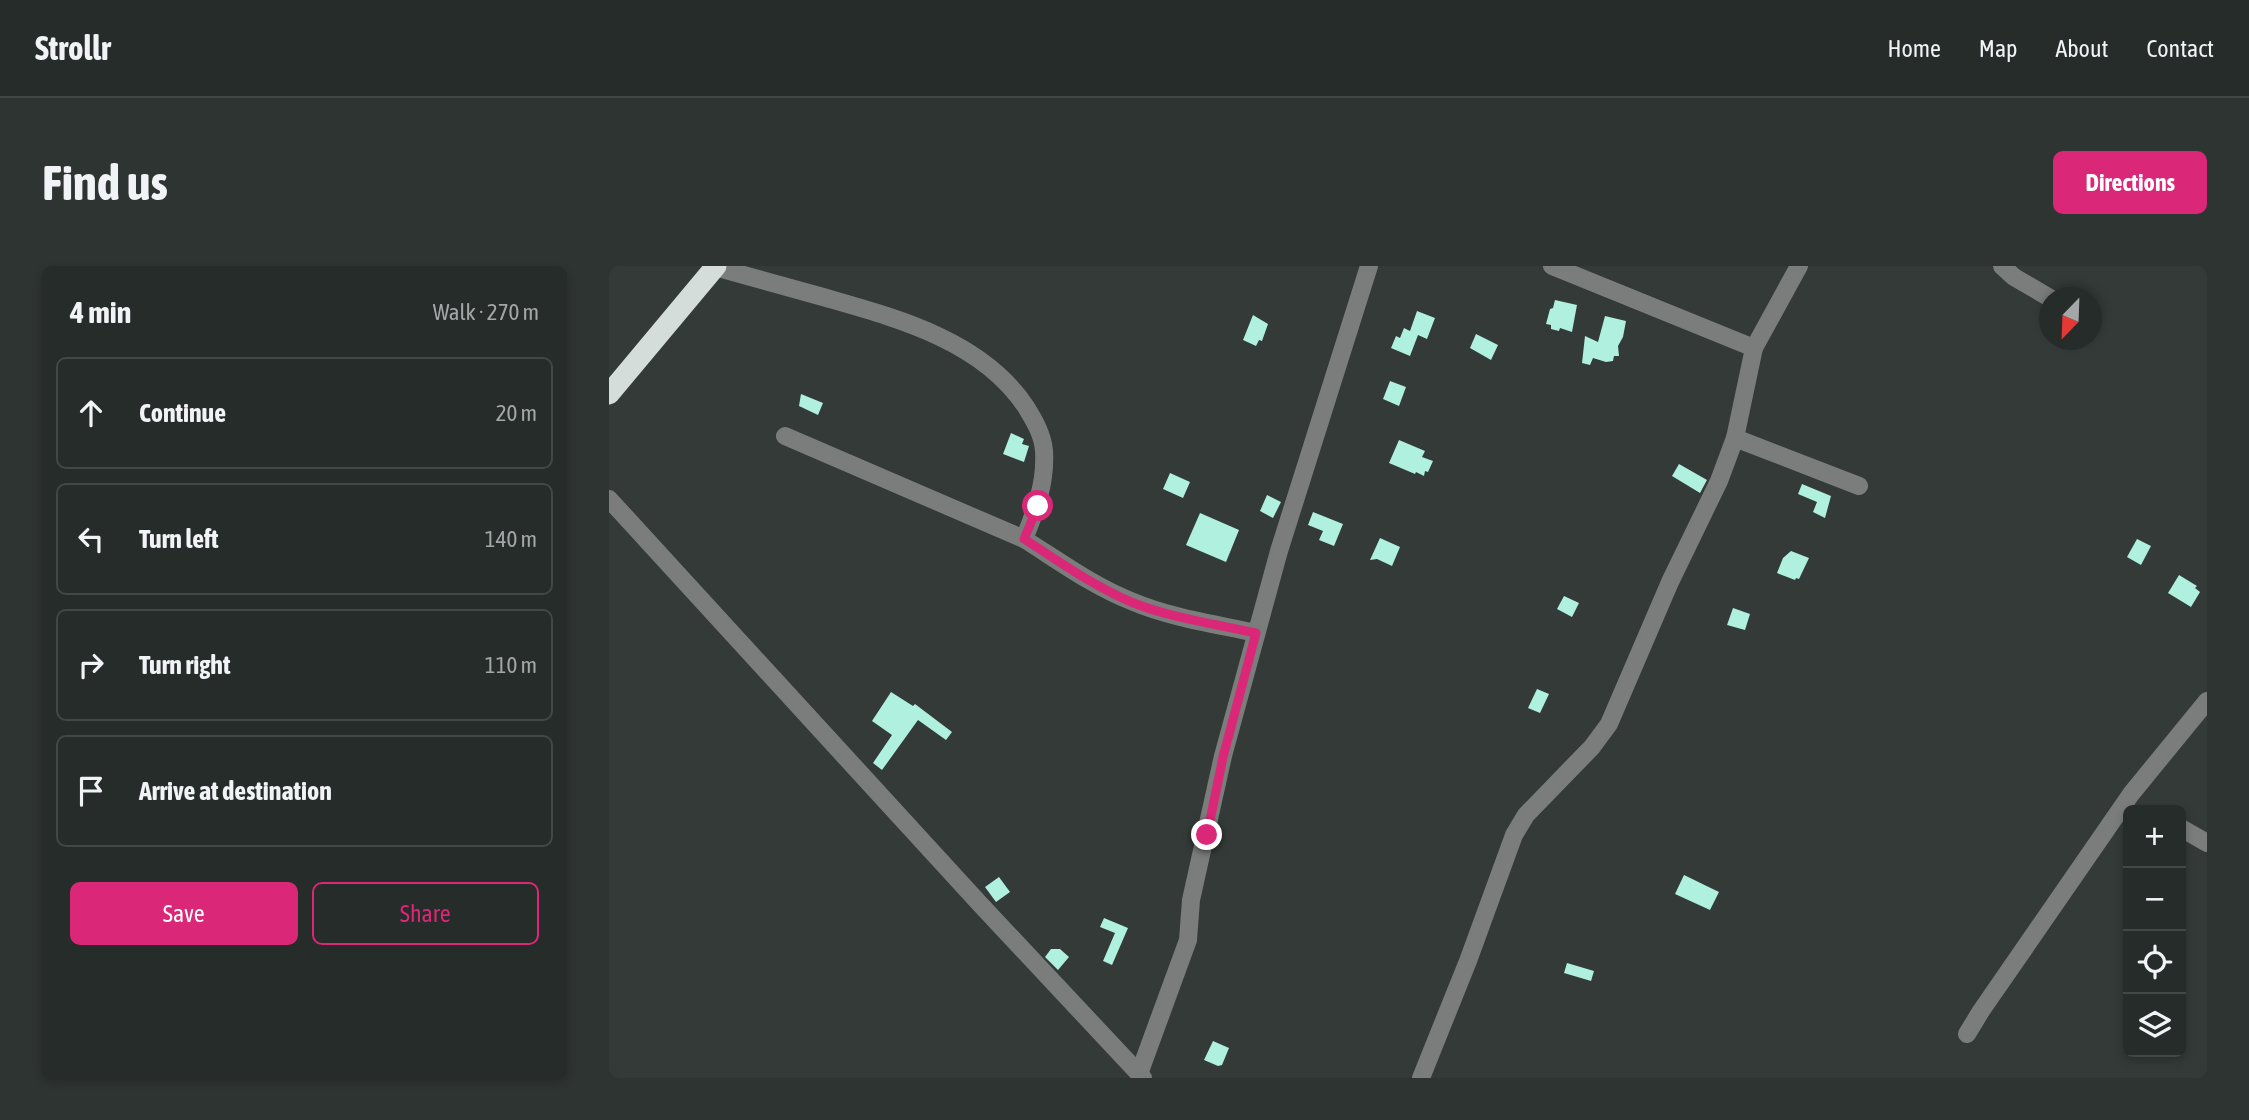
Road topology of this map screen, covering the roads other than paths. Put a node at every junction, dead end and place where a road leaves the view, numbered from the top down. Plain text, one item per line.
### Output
1 (715, 266) edge
2 (1370, 266) edge
3 (1552, 266) edge
4 (1799, 266) edge
5 (2002, 266) edge
6 (2039, 292) edge
7 (1754, 348) junction
8 (609, 394) edge
9 (785, 436) dead end
10 (1735, 438) junction
11 (1859, 486) dead end
12 (609, 499) edge
13 (1024, 539) junction
14 (1256, 633) junction
15 (2207, 701) edge
16 (2130, 805) edge
17 (2123, 815) edge
18 (2186, 831) edge
19 (2207, 843) edge
20 (1967, 1034) dead end
21 (1141, 1076) edge
22 (1421, 1078) edge

1 - 8 highway
1 - 13 street
2 - 14 street
3 - 7 street
4 - 7 street
5 - 6 street
7 - 10 street
9 - 13 street
10 - 11 street
10 - 22 street
12 - 21 street
13 - 14 street
14 - 21 street
15 - 16 street
17 - 20 street
18 - 19 street

